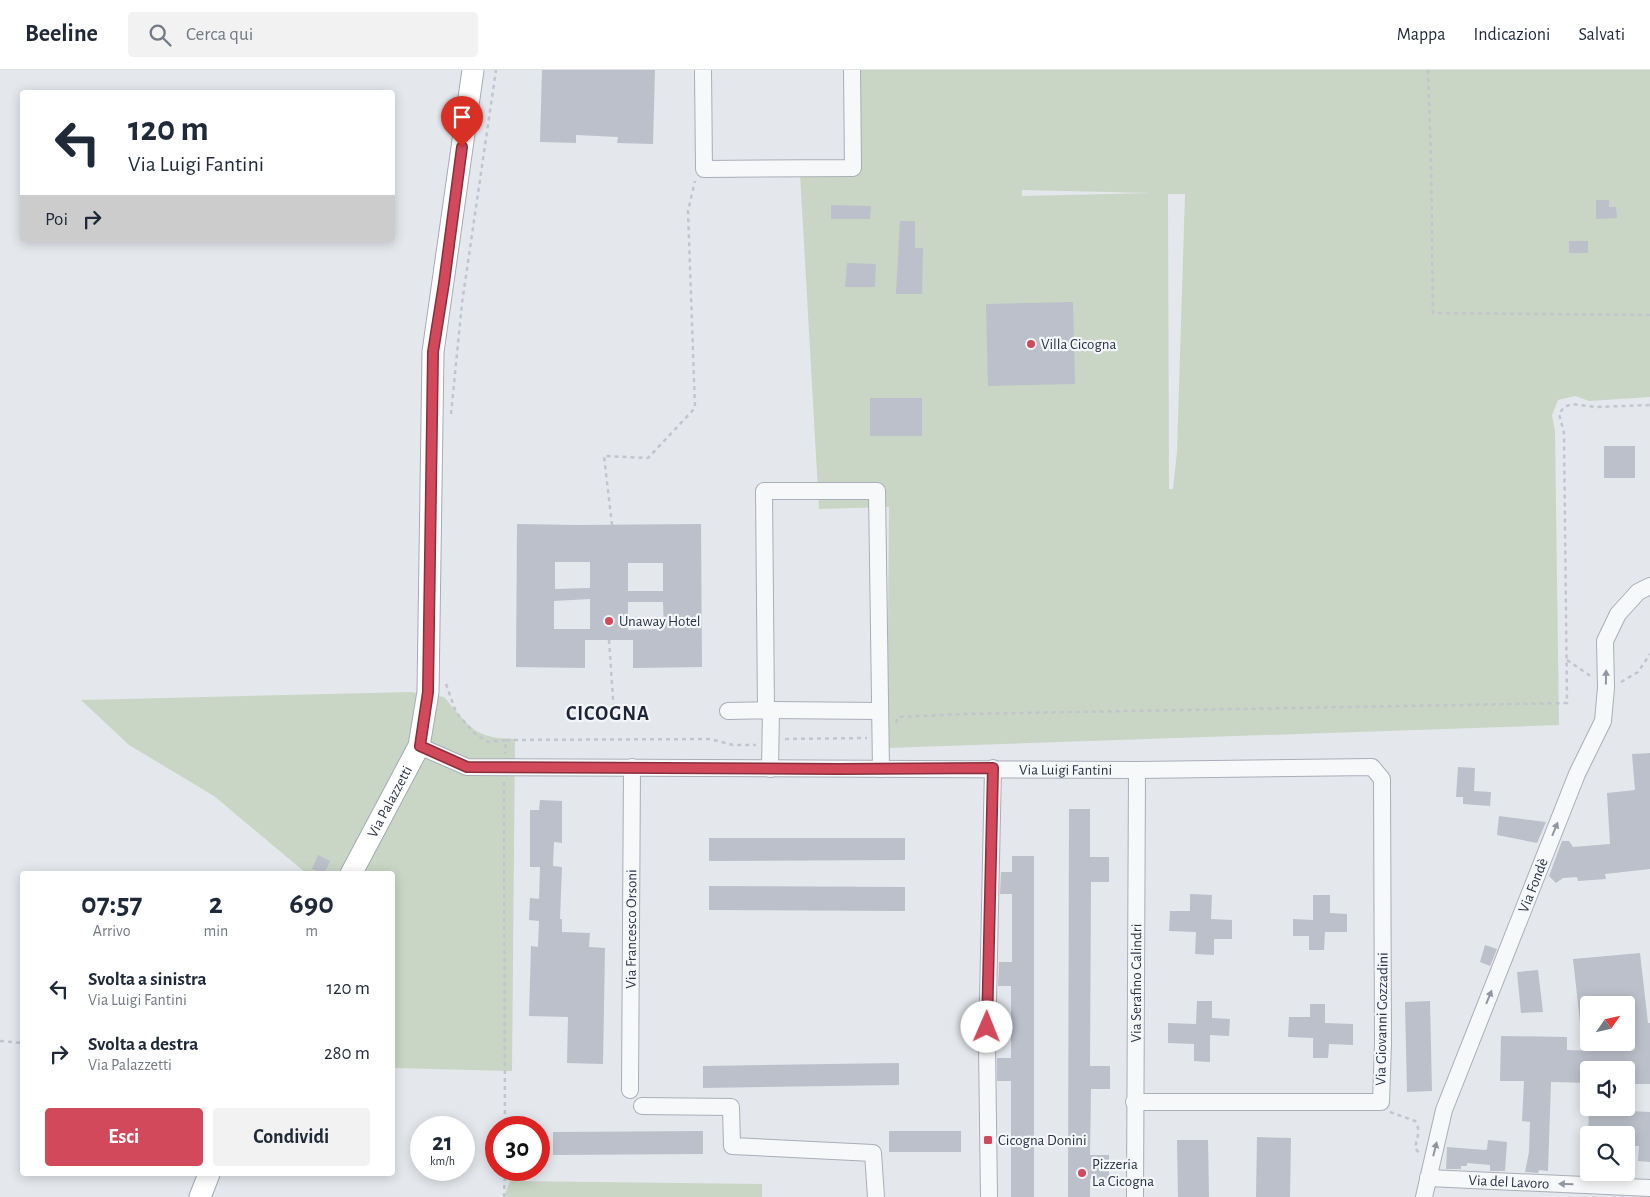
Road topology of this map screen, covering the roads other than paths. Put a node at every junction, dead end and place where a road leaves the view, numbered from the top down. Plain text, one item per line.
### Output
1 (473, 70) edge
2 (704, 70) edge
3 (852, 70) edge
4 (1644, 589) edge
5 (880, 710) junction
6 (728, 711) dead end
7 (768, 711) junction
8 (420, 746) junction
9 (632, 767) junction
10 (770, 768) junction
11 (993, 768) junction
12 (881, 769) junction
13 (1137, 770) junction
14 (1382, 779) joint
15 (353, 871) edge
16 (630, 1090) dead end
17 (1134, 1102) junction
18 (642, 1106) dead end
19 (208, 1176) edge
20 (1428, 1178) junction
21 (1650, 1188) edge
22 (200, 1197) edge
23 (876, 1197) edge
24 (988, 1197) edge
25 (1135, 1197) edge
26 (1424, 1197) edge

1 - 8 main road, Via Palazzetti
2 - 3 street
20 -> 4 street, Via Fondè
5 - 7 street
5 - 7 street
5 - 12 street
6 - 7 street
7 - 10 street
8 - 9 street, Via Luigi Fantini
8 - 15 main road, Via Palazzetti
9 - 10 street, Via Luigi Fantini
9 - 16 street, Via Francesco Orsoni
10 - 12 street, Via Luigi Fantini
11 - 12 street, Via Luigi Fantini
11 - 13 street, Via Luigi Fantini
11 - 24 street
13 - 14 street, Via Luigi Fantini
13 - 17 street, Via Serafino Calindri
14 - 17 street, Via Giovanni Gozzadini
17 - 25 street, Via Serafino Calindri
18 - 23 street
19 - 22 main road
21 -> 20 street, Via del Lavoro
20 - 26 street, Via Fondè

